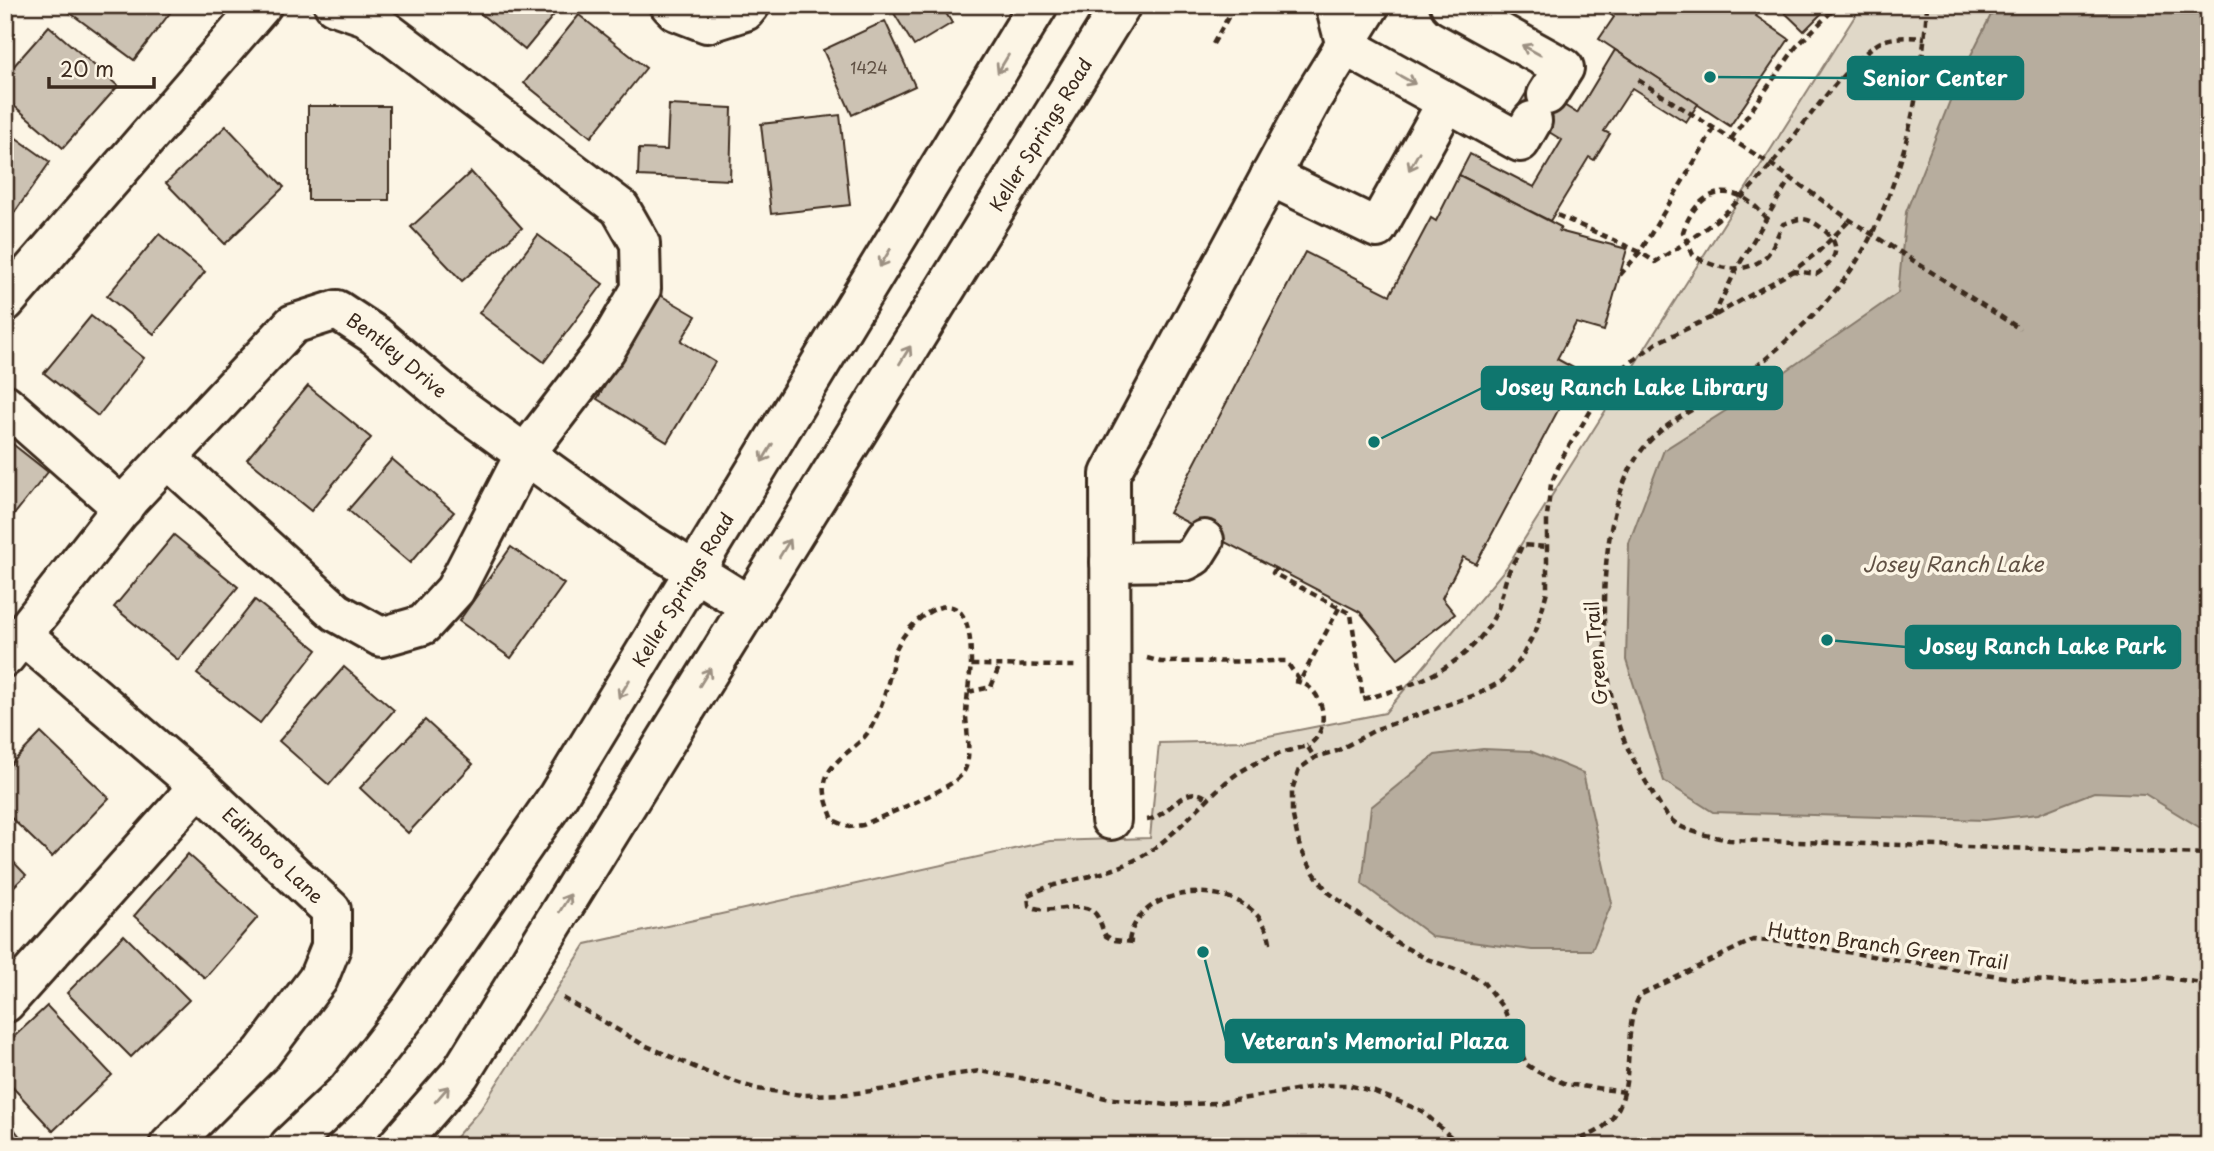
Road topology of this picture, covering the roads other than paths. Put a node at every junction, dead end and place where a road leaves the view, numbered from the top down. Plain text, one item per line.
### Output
1 (262, 5) edge
2 (334, 5) edge
3 (670, 5) edge
4 (750, 5) edge
5 (1038, 5) edge
6 (1121, 5) edge
7 (1335, 5) edge
8 (1370, 5) edge
9 (1450, 5) edge
10 (1346, 46) junction
11 (1447, 102) junction
12 (1270, 176) junction
13 (5, 302) edge
14 (5, 404) edge
15 (525, 454) junction
16 (167, 458) junction
17 (122, 508) junction
18 (1203, 540) dead end
19 (1110, 562) junction
20 (695, 572) junction
21 (750, 606) junction
22 (14, 646) edge
23 (199, 786) junction
24 (1111, 820) road end
25 (5, 1003) edge
26 (169, 1146) edge
27 (289, 1146) edge
28 (397, 1146) edge

1 - 13 main road
2 - 15 main road
3 - 4 main road
5 -> 20 main road, Keller Springs Road
21 -> 6 main road, Keller Springs Road
7 - 10 main road
8 - 10 main road
11 -> 9 main road
10 -> 11 main road
10 - 12 main road
11 -> 12 main road
12 - 19 main road
14 - 17 main road
15 - 16 main road, Bentley Drive
15 - 16 main road
15 - 20 main road, Bentley Drive
16 - 17 main road, Bentley Drive
17 - 22 main road, Bentley Drive
18 - 19 main road
19 - 24 main road
20 - 21 main road, Bentley Drive
20 -> 27 main road, Keller Springs Road
28 -> 21 main road, Keller Springs Road
22 - 23 main road, Edinboro Lane
23 - 25 main road
23 - 26 main road, Edinboro Lane

